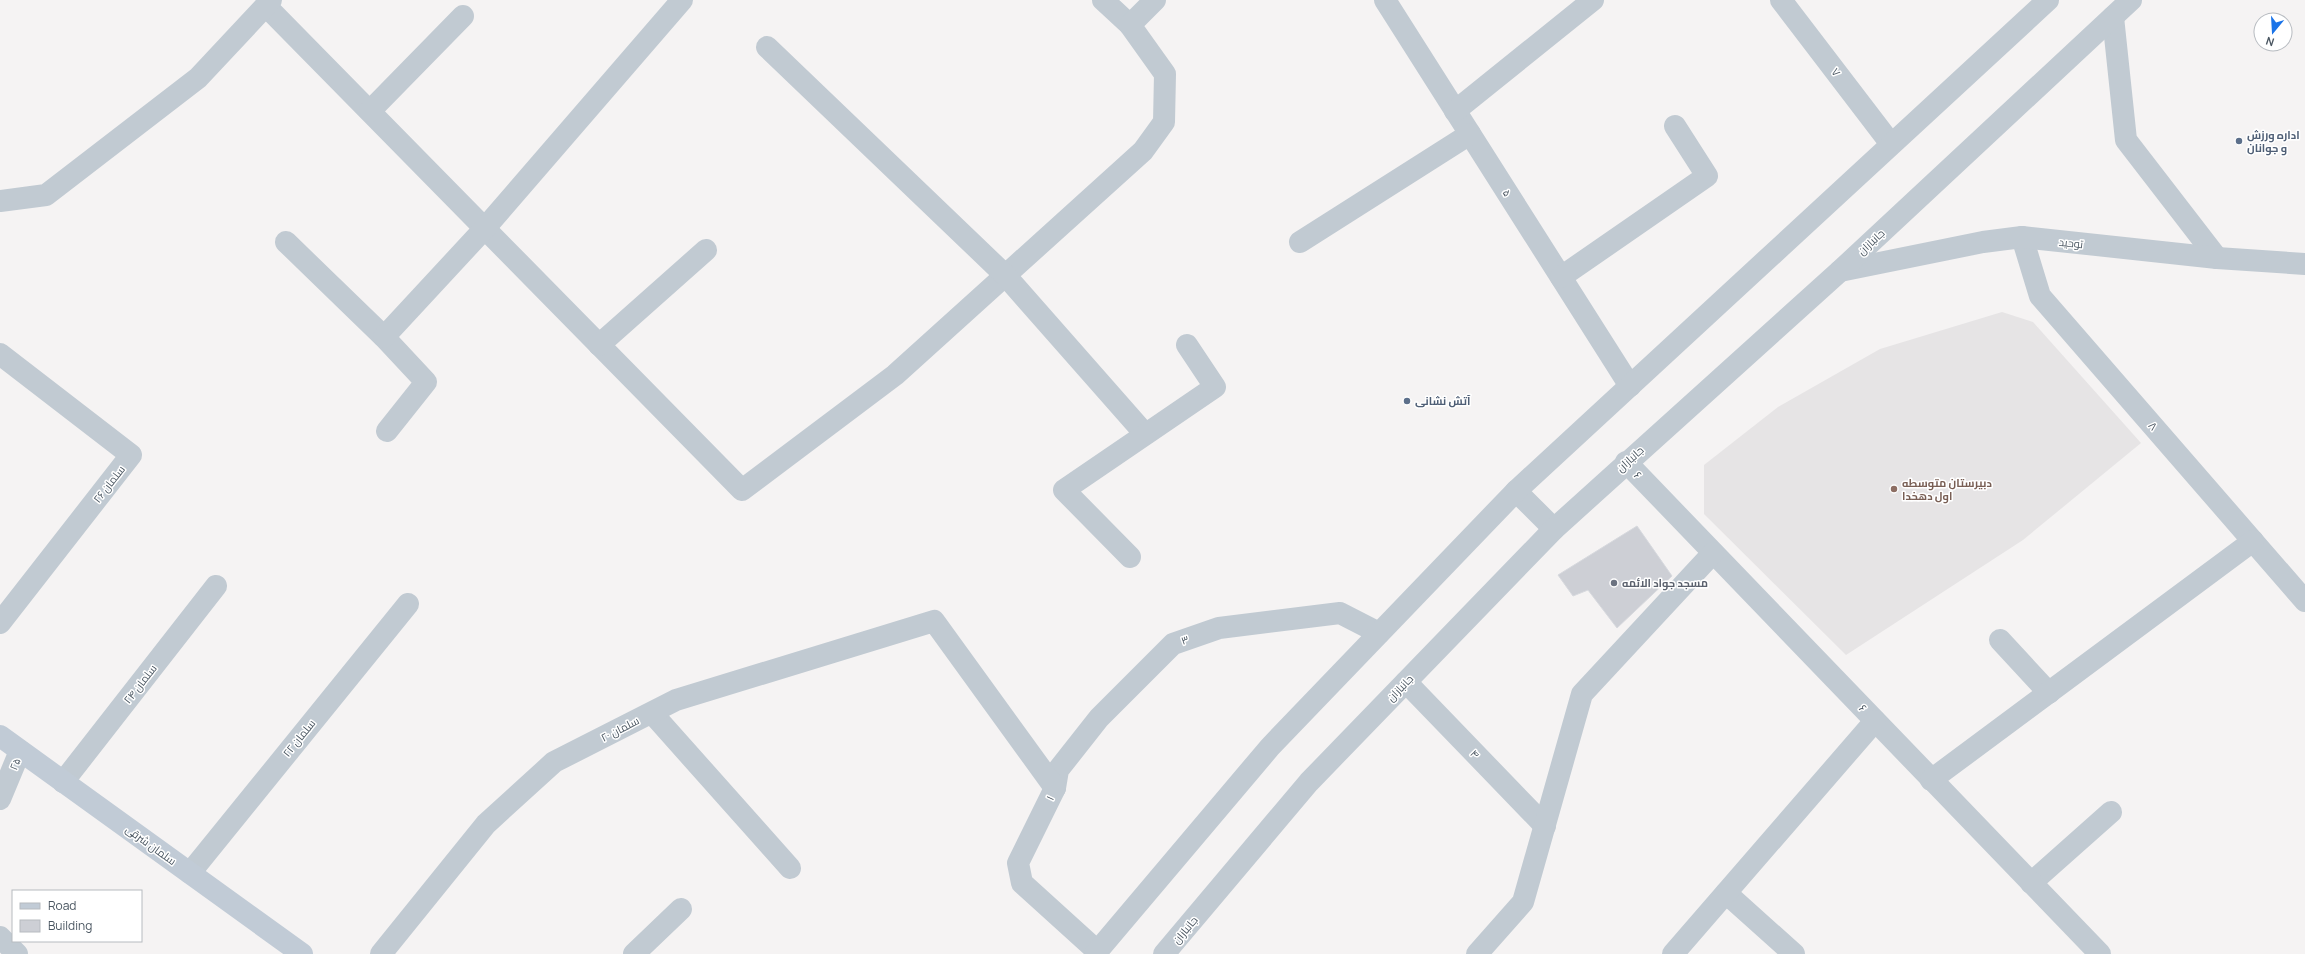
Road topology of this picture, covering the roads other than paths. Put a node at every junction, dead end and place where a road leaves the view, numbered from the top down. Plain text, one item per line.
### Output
1 (682, 0) edge
2 (1103, 0) edge
3 (1155, 0) edge
4 (1385, 0) edge
5 (1593, 0) edge
6 (1781, 0) edge
7 (2048, 0) edge
8 (2131, 0) edge
9 (268, 3) edge
10 (463, 16) dead end
11 (2113, 17) junction
12 (1130, 25) junction
13 (766, 47) dead end
14 (1455, 110) junction
15 (370, 111) junction
16 (1676, 126) dead end
17 (1470, 134) junction
18 (1891, 144) junction
19 (0, 201) edge
20 (485, 228) junction
21 (2022, 237) junction
22 (286, 242) dead end
23 (1300, 242) dead end
24 (706, 250) dead end
25 (2217, 258) junction
26 (2305, 264) edge
27 (1840, 271) junction
28 (1005, 276) junction
29 (1561, 277) junction
30 (384, 337) junction
31 (599, 345) junction
32 (1187, 345) dead end
33 (0, 354) edge
34 (1630, 386) junction
35 (387, 431) dead end
36 (1145, 434) junction
37 (1626, 462) junction
38 (1516, 491) junction
39 (1554, 529) junction
40 (2253, 541) junction
41 (1713, 552) junction
42 (1130, 557) dead end
43 (216, 586) dead end
44 (2305, 601) edge
45 (408, 604) dead end
46 (934, 621) joint
47 (0, 624) edge
48 (1379, 633) junction
49 (2000, 640) dead end
50 (1406, 682) junction
51 (2049, 693) junction
52 (652, 713) junction
53 (1875, 721) junction
54 (0, 736) edge
55 (20, 751) junction
56 (1931, 780) junction
57 (63, 782) junction
58 (1055, 788) junction
59 (0, 799) edge
60 (2111, 812) dead end
61 (1545, 826) junction
62 (790, 868) dead end
63 (190, 873) junction
64 (2031, 883) junction
65 (1726, 893) junction
66 (681, 909) dead end
67 (0, 937) edge
68 (1096, 953) edge
69 (17, 954) edge
70 (302, 954) edge
71 (380, 954) edge
72 (634, 954) edge
73 (1164, 954) edge
74 (1477, 954) edge
75 (1673, 954) edge
76 (1794, 954) edge
77 (2100, 954) edge

1 - 20 street
2 - 12 street
3 - 12 street
4 - 14 street, ۵
5 - 14 street
6 - 18 street, ۷
7 - 18 street
8 - 11 street, جانبازان
9 - 15 street
9 - 19 street
10 - 15 street
11 - 25 street
11 - 27 street, جانبازان
12 - 28 street
13 - 28 street
14 - 17 street, ۵
15 - 20 street
16 - 29 street
17 - 23 street
17 - 29 street, ۵
18 - 34 street
20 - 30 street
20 - 31 street
21 - 25 street, توحید
21 - 27 street, توحید
21 - 40 street, ۸
22 - 30 street
24 - 31 street
25 - 26 street, توحید
27 - 37 street, جانبازان
28 - 31 street
28 - 36 street
29 - 34 street, ۵
30 - 35 street
32 - 36 street
33 - 47 street, سلمان ۲۶
34 - 38 street
36 - 42 street
37 - 39 street, جانبازان
37 - 41 street, ۶
38 - 39 street
38 - 48 street
39 - 50 street, جانبازان
40 - 44 street, ۸
40 - 51 street
41 - 53 street, ۶
41 - 61 street
43 - 57 street, سلمان ۲۴
45 - 63 street, سلمان ۲۲
46 - 52 street, سلمان ۲۰
46 - 58 street, ۱
48 - 58 street, ۳
48 - 68 street
49 - 51 street
50 - 61 street, ۴
50 - 73 street, جانبازان
51 - 56 street
52 - 62 street
52 - 71 street, سلمان ۲۰
53 - 56 street, ۶
53 - 65 street
54 - 55 main road, سلمان شرقی
55 - 57 main road, سلمان شرقی
55 - 59 street, ۲۵
56 - 64 street, ۶
57 - 63 main road, سلمان شرقی
58 - 68 street, ۱
60 - 64 street
61 - 74 street
63 - 70 main road, سلمان شرقی
64 - 77 street, ۶
65 - 75 street
65 - 76 street
66 - 72 street
67 - 69 street

